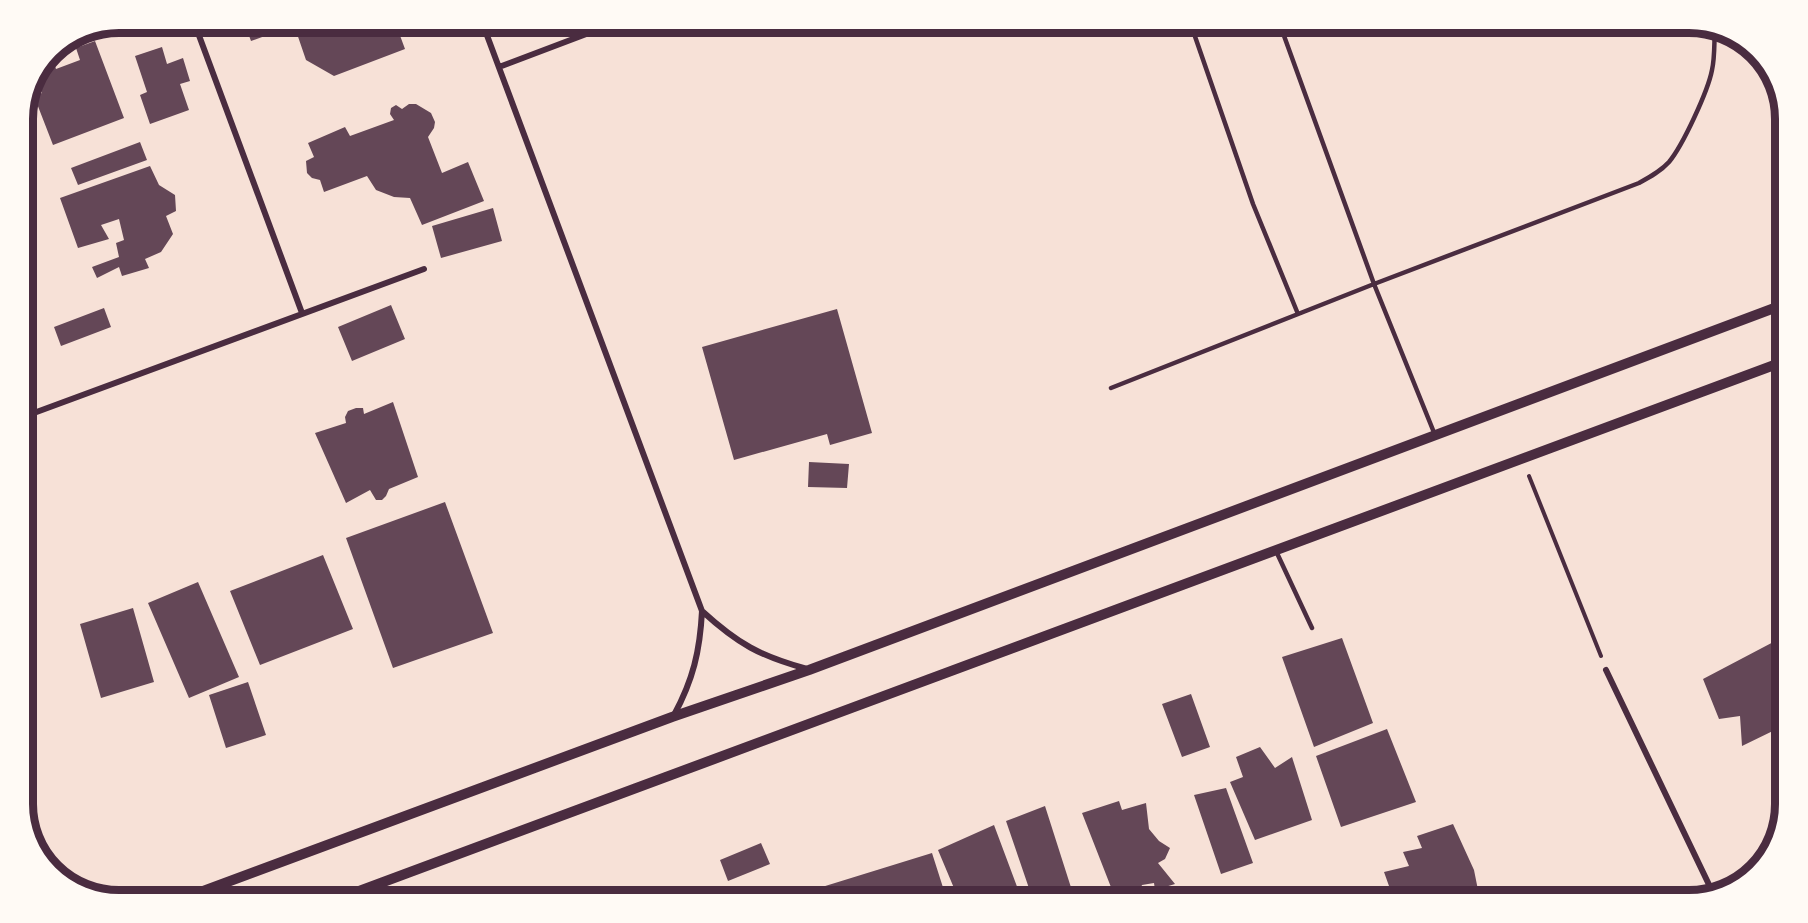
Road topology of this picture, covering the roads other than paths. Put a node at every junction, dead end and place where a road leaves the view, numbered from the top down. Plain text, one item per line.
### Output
1 (198, 33) edge
2 (486, 33) edge
3 (589, 33) edge
4 (1194, 33) edge
5 (1283, 33) edge
6 (1715, 37) edge
7 (499, 67) junction
8 (424, 269) dead end
9 (1374, 284) junction
10 (1775, 308) edge
11 (302, 313) junction
12 (1298, 314) junction
13 (1775, 365) edge
14 (1111, 387) dead end
15 (33, 413) edge
16 (1435, 435) junction
17 (1276, 551) junction
18 (702, 611) junction
19 (1312, 628) dead end
20 (809, 670) junction
21 (1606, 670) road end
22 (672, 717) junction
23 (1710, 887) edge
24 (206, 890) edge
25 (362, 890) edge

1 - 11 street
2 - 7 street
3 - 7 street
4 - 12 lane
5 - 9 lane
6 - 9 lane
7 - 18 street
8 - 11 street
9 - 12 lane
9 - 16 lane
10 - 16 street
11 - 15 street
12 - 14 lane
13 - 17 street
16 - 20 street
17 - 19 lane
17 - 25 street
18 - 20 street
18 - 22 street
20 - 22 street
21 - 23 street
22 - 24 street

